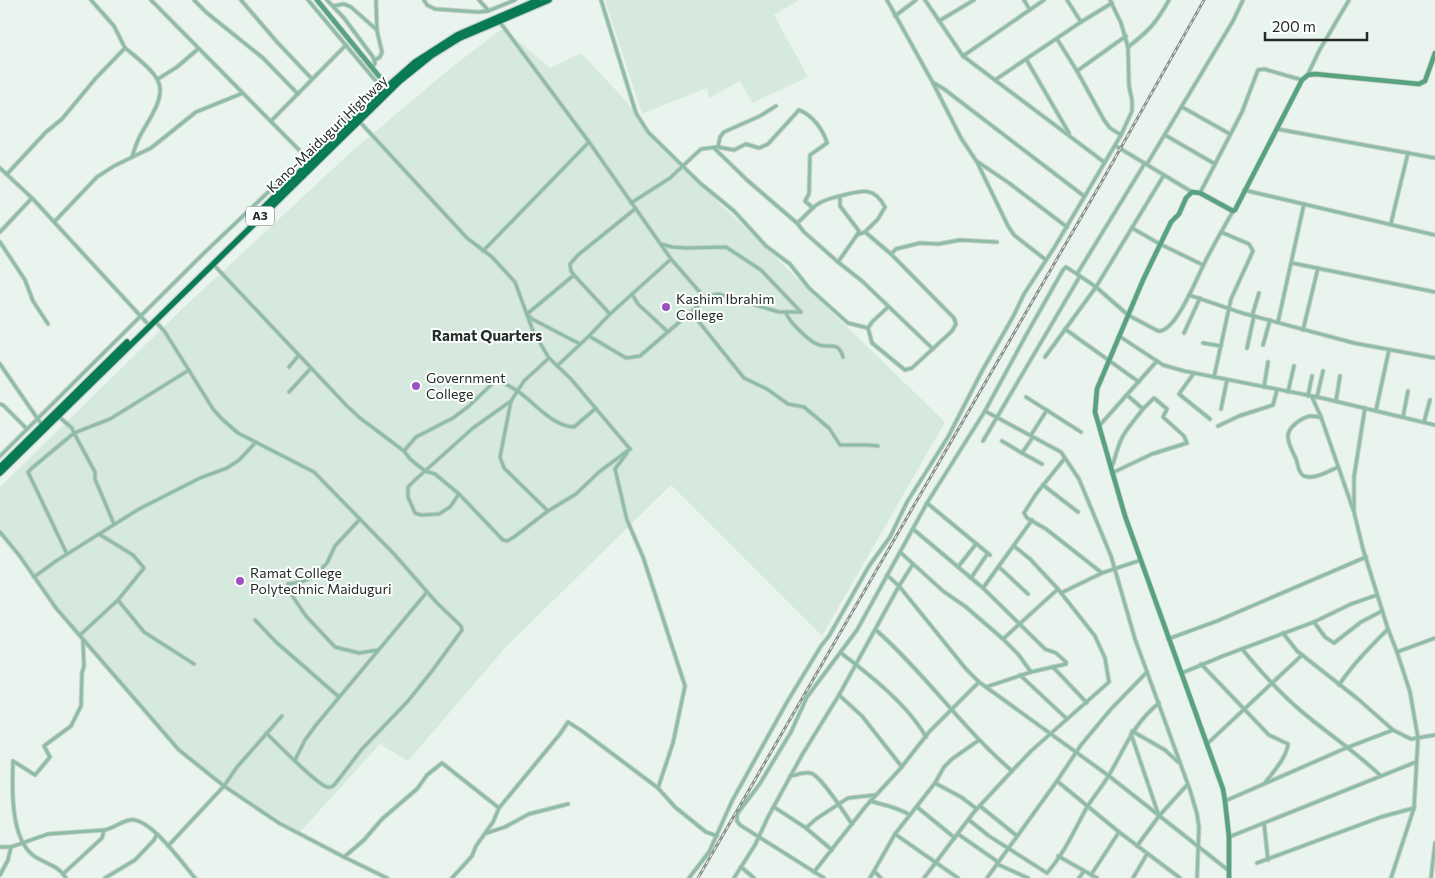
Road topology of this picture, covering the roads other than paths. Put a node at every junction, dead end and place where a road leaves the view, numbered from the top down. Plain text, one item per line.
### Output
1 (91, 0) edge
2 (151, 0) edge
3 (194, 0) edge
4 (241, 0) edge
5 (308, 0) edge
6 (317, 0) edge
7 (327, 0) edge
8 (376, 0) edge
9 (424, 0) edge
10 (480, 0) edge
11 (515, 0) edge
12 (538, 0) edge
13 (549, 0) edge
14 (601, 0) edge
15 (887, 0) edge
16 (916, 0) edge
17 (925, 0) edge
18 (974, 0) edge
19 (1024, 0) edge
20 (1044, 0) edge
21 (1067, 0) edge
22 (1169, 0) edge
23 (1243, 0) edge
24 (1349, 0) edge
25 (1111, 1) edge
26 (333, 6) junction
27 (1030, 10) junction
28 (488, 11) junction
29 (895, 16) junction
30 (498, 21) junction
31 (939, 21) junction
32 (1081, 22) junction
33 (377, 31) junction
34 (1126, 36) junction
35 (1057, 39) junction
36 (346, 45) junction
37 (1128, 47) junction
38 (125, 48) junction
39 (198, 49) junction
40 (1435, 53) edge
41 (963, 56) junction
42 (1026, 59) junction
43 (374, 60) junction
44 (372, 69) junction
45 (1077, 70) junction
46 (1308, 75) junction
47 (158, 79) junction
48 (312, 79) junction
49 (995, 80) junction
50 (1302, 80) junction
51 (933, 83) junction
52 (383, 85) junction
53 (243, 93) junction
54 (298, 94) junction
55 (776, 106) dead end
56 (1182, 107) junction
57 (359, 121) junction
58 (271, 122) junction
59 (1277, 129) junction
60 (1230, 134) junction
61 (1121, 135) junction
62 (1165, 135) junction
63 (1070, 136) junction
64 (589, 142) junction
65 (1116, 146) junction
66 (716, 148) junction
67 (1408, 153) junction
68 (132, 157) junction
69 (1435, 158) edge
70 (309, 159) junction
71 (977, 162) junction
72 (1104, 162) junction
73 (1146, 163) junction
74 (1215, 164) junction
75 (684, 167) junction
76 (0, 168) edge
77 (7, 174) junction
78 (1164, 175) junction
79 (1244, 190) junction
80 (1192, 192) junction
81 (1200, 193) junction
82 (840, 196) junction
83 (1084, 196) junction
84 (32, 198) junction
85 (632, 203) junction
86 (1304, 204) junction
87 (813, 208) junction
88 (636, 209) junction
89 (1233, 211) junction
90 (54, 222) junction
91 (798, 223) junction
92 (1391, 223) junction
93 (1067, 227) junction
94 (1132, 228) junction
95 (0, 232) edge
96 (865, 232) junction
97 (1221, 232) junction
98 (1435, 234) edge
99 (857, 235) junction
100 (0, 242) edge
101 (997, 242) dead end
102 (661, 244) junction
103 (1160, 244) junction
104 (483, 251) junction
105 (891, 254) junction
106 (671, 259) junction
107 (1046, 260) junction
108 (838, 262) junction
109 (213, 263) junction
110 (1292, 263) junction
111 (1203, 265) junction
112 (1318, 268) junction
113 (574, 275) junction
114 (1079, 275) junction
115 (1096, 286) junction
116 (1435, 292) edge
117 (1259, 293) dead end
118 (632, 294) junction
119 (1189, 295) junction
120 (704, 297) junction
121 (1200, 298) junction
122 (888, 308) junction
123 (1229, 309) junction
124 (691, 312) junction
125 (786, 312) junction
126 (526, 314) junction
127 (610, 314) junction
128 (1128, 315) junction
129 (140, 316) junction
130 (1253, 316) junction
131 (1270, 320) junction
132 (154, 321) junction
133 (1278, 322) junction
134 (147, 323) junction
135 (48, 324) dead end
136 (868, 328) junction
137 (1065, 329) junction
138 (1303, 330) junction
139 (667, 331) junction
140 (1184, 333) dead end
141 (589, 336) junction
142 (1119, 336) junction
143 (1203, 343) dead end
144 (580, 344) junction
145 (1263, 345) dead end
146 (1221, 346) junction
147 (933, 348) junction
148 (1247, 348) dead end
149 (1388, 350) junction
150 (298, 356) junction
151 (843, 357) dead end
152 (1045, 357) dead end
153 (549, 358) junction
154 (1435, 358) edge
155 (1110, 361) junction
156 (1157, 361) junction
157 (1268, 362) dead end
158 (0, 364) edge
159 (557, 366) junction
160 (1294, 366) dead end
161 (289, 367) dead end
162 (311, 368) junction
163 (189, 370) junction
164 (1322, 371) dead end
165 (1194, 373) junction
166 (1312, 376) dead end
167 (1340, 376) dead end
168 (1214, 378) junction
169 (1227, 380) junction
170 (1139, 382) junction
171 (1264, 387) junction
172 (517, 390) junction
173 (1277, 390) junction
174 (1408, 391) dead end
175 (289, 392) dead end
176 (1288, 392) junction
177 (1127, 395) junction
178 (1310, 396) junction
179 (1026, 397) dead end
180 (1317, 397) junction
181 (1430, 400) dead end
182 (511, 401) junction
183 (1336, 401) junction
184 (0, 404) edge
185 (595, 408) junction
186 (1365, 408) junction
187 (1143, 409) junction
188 (1220, 409) dead end
189 (1047, 410) junction
190 (1376, 411) junction
191 (985, 412) junction
192 (58, 416) junction
193 (1321, 417) junction
194 (1403, 417) junction
195 (997, 418) junction
196 (37, 419) junction
197 (1210, 419) dead end
198 (1424, 422) junction
199 (42, 425) junction
200 (1435, 425) edge
201 (1218, 426) dead end
202 (1098, 427) junction
203 (27, 429) junction
204 (1081, 432) dead end
205 (74, 433) junction
206 (1032, 436) junction
207 (1002, 441) dead end
208 (256, 442) junction
209 (983, 442) dead end
210 (878, 446) dead end
211 (630, 449) junction
212 (404, 451) junction
213 (1022, 453) junction
214 (0, 456) edge
215 (1065, 458) junction
216 (1042, 464) dead end
217 (0, 467) edge
218 (1338, 467) junction
219 (1112, 471) junction
220 (425, 472) junction
221 (0, 473) edge
222 (1043, 485) junction
223 (459, 494) junction
224 (928, 504) junction
225 (548, 512) junction
226 (1078, 512) dead end
227 (1354, 512) junction
228 (360, 519) junction
229 (1032, 520) junction
230 (114, 524) junction
231 (913, 529) junction
232 (0, 532) edge
233 (99, 534) junction
234 (976, 544) junction
235 (1014, 546) junction
236 (900, 552) junction
237 (67, 554) junction
238 (1366, 557) junction
239 (1141, 560) junction
240 (913, 564) junction
241 (958, 567) junction
242 (999, 567) junction
243 (1115, 569) junction
244 (1102, 573) junction
245 (887, 575) junction
246 (34, 578) junction
247 (971, 578) junction
248 (899, 586) junction
249 (983, 588) junction
250 (1058, 589) junction
251 (427, 592) junction
252 (1061, 593) junction
253 (1028, 594) dead end
254 (1377, 596) junction
255 (118, 600) junction
256 (1382, 611) junction
257 (255, 620) dead end
258 (1314, 622) junction
259 (1020, 624) junction
260 (1388, 629) junction
261 (876, 630) junction
262 (1283, 633) junction
263 (79, 635) junction
264 (1435, 638) edge
265 (83, 639) junction
266 (1168, 639) junction
267 (1003, 640) junction
268 (1242, 649) junction
269 (378, 650) junction
270 (1397, 652) junction
271 (840, 653) junction
272 (1302, 655) junction
273 (194, 664) dead end
274 (856, 664) junction
275 (1201, 664) junction
276 (1052, 667) junction
277 (1031, 672) junction
278 (1147, 672) junction
279 (1182, 673) junction
280 (1020, 675) junction
281 (979, 682) junction
282 (1271, 683) junction
283 (1339, 685) junction
284 (986, 688) junction
285 (839, 695) junction
286 (339, 697) junction
287 (1086, 703) junction
288 (1159, 703) junction
289 (952, 709) junction
290 (1243, 709) junction
291 (282, 716) dead end
292 (1067, 719) junction
293 (1393, 730) junction
294 (1132, 732) junction
295 (266, 733) junction
296 (1050, 734) junction
297 (1435, 735) edge
298 (926, 737) junction
299 (1418, 738) junction
300 (979, 740) junction
301 (1207, 745) junction
302 (1346, 748) junction
303 (1076, 752) junction
304 (295, 760) junction
305 (1416, 762) junction
306 (1180, 764) junction
307 (902, 767) junction
308 (1012, 771) junction
309 (790, 776) junction
310 (1108, 776) junction
311 (1381, 776) junction
312 (1058, 781) junction
313 (935, 783) junction
314 (1188, 784) junction
315 (1265, 784) junction
316 (224, 786) junction
317 (658, 788) junction
318 (875, 795) junction
319 (870, 801) junction
320 (1226, 801) junction
321 (568, 804) dead end
322 (839, 805) junction
323 (774, 807) junction
324 (916, 807) junction
325 (978, 807) junction
326 (1088, 807) junction
327 (499, 808) junction
328 (1414, 808) junction
329 (910, 815) junction
330 (1159, 816) junction
331 (968, 819) junction
332 (1264, 822) junction
333 (852, 824) junction
334 (806, 828) junction
335 (104, 830) junction
336 (1119, 832) junction
337 (486, 833) junction
338 (157, 834) junction
339 (895, 834) junction
340 (958, 834) junction
341 (717, 836) junction
342 (1017, 836) junction
343 (757, 837) junction
344 (1229, 837) junction
345 (955, 838) junction
346 (23, 842) junction
347 (1435, 843) edge
348 (168, 846) junction
349 (1137, 846) junction
350 (1199, 846) junction
351 (0, 847) edge
352 (11, 847) junction
353 (1008, 848) junction
354 (832, 850) junction
355 (1147, 854) junction
356 (1058, 856) junction
357 (344, 857) junction
358 (1268, 860) junction
359 (935, 863) junction
360 (998, 863) junction
361 (1257, 864) dead end
362 (741, 867) junction
363 (1228, 870) junction
364 (1084, 871) junction
365 (814, 872) junction
366 (874, 872) junction
367 (63, 874) junction
368 (0, 875) edge
369 (1091, 875) junction
370 (989, 877) edge
371 (1135, 877) edge
372 (66, 878) edge
373 (104, 878) edge
374 (195, 878) edge
375 (388, 878) edge
376 (452, 878) edge
377 (689, 878) edge
378 (734, 878) edge
379 (754, 878) edge
380 (824, 878) edge
381 (870, 878) edge
382 (882, 878) edge
383 (924, 878) edge
384 (958, 878) edge
385 (1028, 878) edge
386 (1079, 878) edge
387 (1097, 878) edge
388 (1180, 878) edge
389 (1197, 878) edge
390 (1229, 878) edge
391 (1391, 878) edge
392 (1431, 878) edge

1 - 38 street
2 - 39 street
3 - 54 street
4 - 48 street
5 - 36 street
6 - 44 street
7 - 26 street
8 - 33 street
9 - 28 street
10 - 28 street
11 - 28 street
12 - 52 highway, Kano-Maiduguri Highway / A3
13 - 30 highway, Kano-Maiduguri Highway / A3
14 - 75 street
15 - 29 street
16 - 29 street
17 - 31 street
18 - 31 street
19 - 27 street
20 - 27 street
21 - 32 street
22 - 37 street
23 - 56 street
24 - 46 street
25 - 32 street
25 - 34 street
26 - 33 street
26 - 43 street
27 - 41 street
29 - 51 street
30 - 57 highway, Kano-Maiduguri Highway / A3
30 - 64 street
31 - 41 street
32 - 35 street
33 - 43 street
34 - 37 street
34 - 45 street
35 - 42 street
35 - 45 street
36 - 48 street
36 - 52 street
37 - 61 street
38 - 47 street
38 - 77 street
39 - 47 street
39 - 53 street
40 - 46 street
41 - 49 street
42 - 49 street
42 - 63 street
43 - 44 street
44 - 52 street
45 - 61 street
46 - 50 street
47 - 68 street
48 - 54 street
49 - 63 street
50 - 59 street
50 - 60 street
51 - 71 street
51 - 83 street
52 - 70 highway, Kano-Maiduguri Highway / A3
53 - 58 street
53 - 68 street
54 - 58 street
55 - 66 street
56 - 60 street
56 - 62 street
57 - 104 street
57 - 109 highway, Kano-Maiduguri Highway / A3
58 - 70 street
59 - 67 street
59 - 79 street
60 - 74 street
61 - 65 street
62 - 73 street
62 - 74 street
63 - 72 street
64 - 85 street
64 - 104 street
65 - 72 street
65 - 73 street
66 - 75 street
66 - 87 street
66 - 91 street
67 - 69 street
67 - 92 street
68 - 90 street
70 - 129 street
70 - 134 highway, Kano-Maiduguri Highway / A3
71 - 93 street
71 - 107 street
72 - 83 street
73 - 78 street
73 - 114 street
74 - 81 street
75 - 85 street
75 - 136 street
76 - 77 street
77 - 84 street
78 - 80 street
78 - 94 street
79 - 86 street
79 - 89 street
80 - 81 street
80 - 103 street
81 - 89 street
82 - 87 street
82 - 96 street
82 - 99 street
83 - 93 street
84 - 90 street
84 - 95 street
85 - 88 street
86 - 92 street
86 - 110 street
87 - 91 street
88 - 102 street
88 - 113 street
89 - 97 street
90 - 129 street
91 - 108 street
92 - 98 street
93 - 107 street
94 - 103 street
94 - 115 street
96 - 99 street
96 - 105 street
97 - 111 street
97 - 123 street
99 - 108 street
100 - 135 street
101 - 105 street
102 - 106 street
102 - 125 street
103 - 111 street
103 - 128 street
104 - 126 street
105 - 147 street
106 - 118 street
106 - 120 street
107 - 341 street
108 - 122 street
109 - 132 highway, Kano-Maiduguri Highway / A3
109 - 150 street
110 - 112 street
110 - 133 street
111 - 119 street
112 - 116 street
112 - 138 street
113 - 126 street
113 - 127 street
114 - 115 street
114 - 191 street
114 - 195 street
115 - 128 street
115 - 137 street
117 - 130 street
118 - 127 street
118 - 139 street
119 - 121 street
119 - 128 street
120 - 124 street
120 - 125 street
121 - 123 street
121 - 140 street
122 - 136 street
122 - 147 street
123 - 130 street
123 - 146 street
124 - 139 street
124 - 210 street
125 - 151 street
126 - 144 street
126 - 153 street
127 - 141 street
128 - 142 street
129 - 134 street
129 - 196 street
130 - 131 street
130 - 148 street
131 - 133 street
131 - 145 street
132 - 163 street
132 - 192 highway, Kano-Maiduguri Highway / A3
133 - 138 street
134 - 199 highway, Kano-Maiduguri Highway / A3
136 - 147 street
137 - 152 street
137 - 155 street
138 - 149 street
139 - 141 street
141 - 144 street
142 - 155 street
142 - 156 street
143 - 146 street
144 - 159 street
146 - 168 street
149 - 154 street
149 - 190 street
150 - 161 street
150 - 162 street
153 - 159 street
153 - 172 street
155 - 170 street
155 - 202 street
156 - 165 street
156 - 170 street
157 - 171 street
158 - 196 street
159 - 185 street
160 - 176 street
162 - 175 street
162 - 212 street
163 - 205 street
163 - 208 street
164 - 180 street
165 - 168 street
165 - 197 street
166 - 178 street
167 - 183 street
168 - 169 street
169 - 171 street
169 - 188 street
170 - 177 street
171 - 173 street
172 - 182 street
172 - 185 street
172 - 212 street
173 - 176 street
173 - 201 street
174 - 194 street
176 - 178 street
177 - 187 street
177 - 202 street
178 - 180 street
178 - 193 street
179 - 189 street
180 - 183 street
181 - 198 street
182 - 220 street
182 - 225 street
183 - 186 street
184 - 203 street
185 - 211 street
186 - 190 street
186 - 227 street
187 - 219 street
187 - 219 street
189 - 204 street
189 - 206 street
190 - 194 street
191 - 195 street
191 - 224 street
192 - 205 street
192 - 221 highway, Kano-Maiduguri Highway / A3
193 - 218 street
193 - 218 street
194 - 198 street
195 - 206 street
195 - 209 street
196 - 199 street
196 - 203 street
198 - 200 street
199 - 217 highway, Kano-Maiduguri Highway / A3
202 - 219 street
203 - 214 street
205 - 230 street
205 - 237 street
206 - 213 street
206 - 215 street
207 - 213 street
208 - 228 street
208 - 230 street
211 - 225 street
211 - 317 street
212 - 220 street
213 - 216 street
215 - 222 street
215 - 243 street
218 - 227 street
219 - 239 street
220 - 223 street
220 - 223 street
222 - 226 street
222 - 229 street
223 - 225 street
224 - 231 street
224 - 234 street
227 - 238 street
228 - 251 street
228 - 269 street
229 - 235 street
229 - 244 street
230 - 233 street
231 - 236 street
231 - 241 street
232 - 246 street
233 - 237 street
233 - 255 street
234 - 241 street
234 - 247 street
235 - 242 street
235 - 250 street
236 - 240 street
236 - 245 street
237 - 246 street
238 - 254 street
238 - 266 street
239 - 243 street
239 - 266 street
240 - 248 street
240 - 267 street
241 - 247 street
242 - 249 street
242 - 253 street
243 - 244 street
243 - 278 street
244 - 252 street
245 - 248 street
245 - 271 street
246 - 263 street
247 - 249 street
248 - 261 street
248 - 281 street
249 - 259 street
250 - 252 street
250 - 259 street
251 - 269 street
251 - 304 street
252 - 287 street
254 - 256 street
254 - 258 street
255 - 263 street
255 - 273 street
256 - 258 street
256 - 260 street
257 - 286 street
258 - 262 street
259 - 267 street
259 - 276 street
260 - 270 street
260 - 283 street
261 - 274 street
261 - 289 street
262 - 268 street
262 - 272 street
263 - 265 street
264 - 270 street
265 - 316 street
265 - 346 street
266 - 279 street
267 - 277 street
268 - 275 street
268 - 282 street
269 - 286 street
270 - 299 street
271 - 274 street
271 - 343 street
272 - 282 street
272 - 283 street
274 - 285 street
274 - 298 street
275 - 279 street
275 - 290 street
276 - 277 street
276 - 287 street
277 - 280 street
278 - 288 street
278 - 303 street
279 - 301 street
280 - 284 street
280 - 292 street
281 - 284 street
281 - 289 street
282 - 290 street
282 - 302 street
283 - 293 street
284 - 296 street
285 - 307 street
285 - 309 street
286 - 304 street
287 - 292 street
288 - 294 street
288 - 306 street
289 - 298 street
289 - 300 street
290 - 301 street
290 - 315 street
291 - 295 street
292 - 296 street
293 - 299 street
293 - 302 street
294 - 306 street
294 - 310 street
294 - 330 street
295 - 304 street
295 - 316 street
296 - 303 street
296 - 308 street
297 - 299 street
298 - 307 street
299 - 305 street
300 - 308 street
300 - 313 street
301 - 320 street
302 - 311 street
302 - 315 street
303 - 310 street
303 - 312 street
305 - 311 street
305 - 328 street
306 - 314 street
307 - 318 street
308 - 325 street
309 - 322 street
309 - 323 street
310 - 326 street
310 - 330 street
311 - 332 street
312 - 326 street
312 - 342 street
313 - 324 street
313 - 325 street
314 - 330 street
314 - 350 street
315 - 320 street
316 - 348 street
316 - 357 street
317 - 327 street
317 - 341 street
318 - 319 street
318 - 322 street
319 - 329 street
319 - 333 street
320 - 344 street
321 - 337 street
322 - 333 street
322 - 334 street
323 - 334 street
323 - 343 street
324 - 329 street
324 - 345 street
325 - 331 street
325 - 342 street
326 - 336 street
326 - 356 street
327 - 337 street
327 - 357 street
328 - 358 street
328 - 391 street
329 - 339 street
330 - 349 street
330 - 350 street
331 - 340 street
331 - 353 street
332 - 344 street
332 - 358 street
333 - 354 street
334 - 354 street
335 - 338 street
335 - 346 street
335 - 367 street
336 - 349 street
336 - 369 street
337 - 376 street
338 - 348 street
338 - 373 street
339 - 359 street
339 - 366 street
340 - 345 street
340 - 360 street
341 - 377 street
342 - 353 street
343 - 362 street
343 - 365 street
344 - 363 street
345 - 359 street
346 - 352 street
346 - 367 street
347 - 392 street
348 - 374 street
349 - 355 street
350 - 363 street
350 - 389 street
351 - 352 street
352 - 368 street
353 - 356 street
353 - 360 street
354 - 365 street
355 - 371 street
355 - 388 street
356 - 364 street
357 - 375 street
358 - 361 street
359 - 383 street
359 - 384 street
360 - 370 street
360 - 385 street
362 - 378 street
362 - 379 street
363 - 390 street
364 - 369 street
364 - 386 street
365 - 380 street
366 - 381 street
366 - 382 street
367 - 372 street
369 - 387 street

